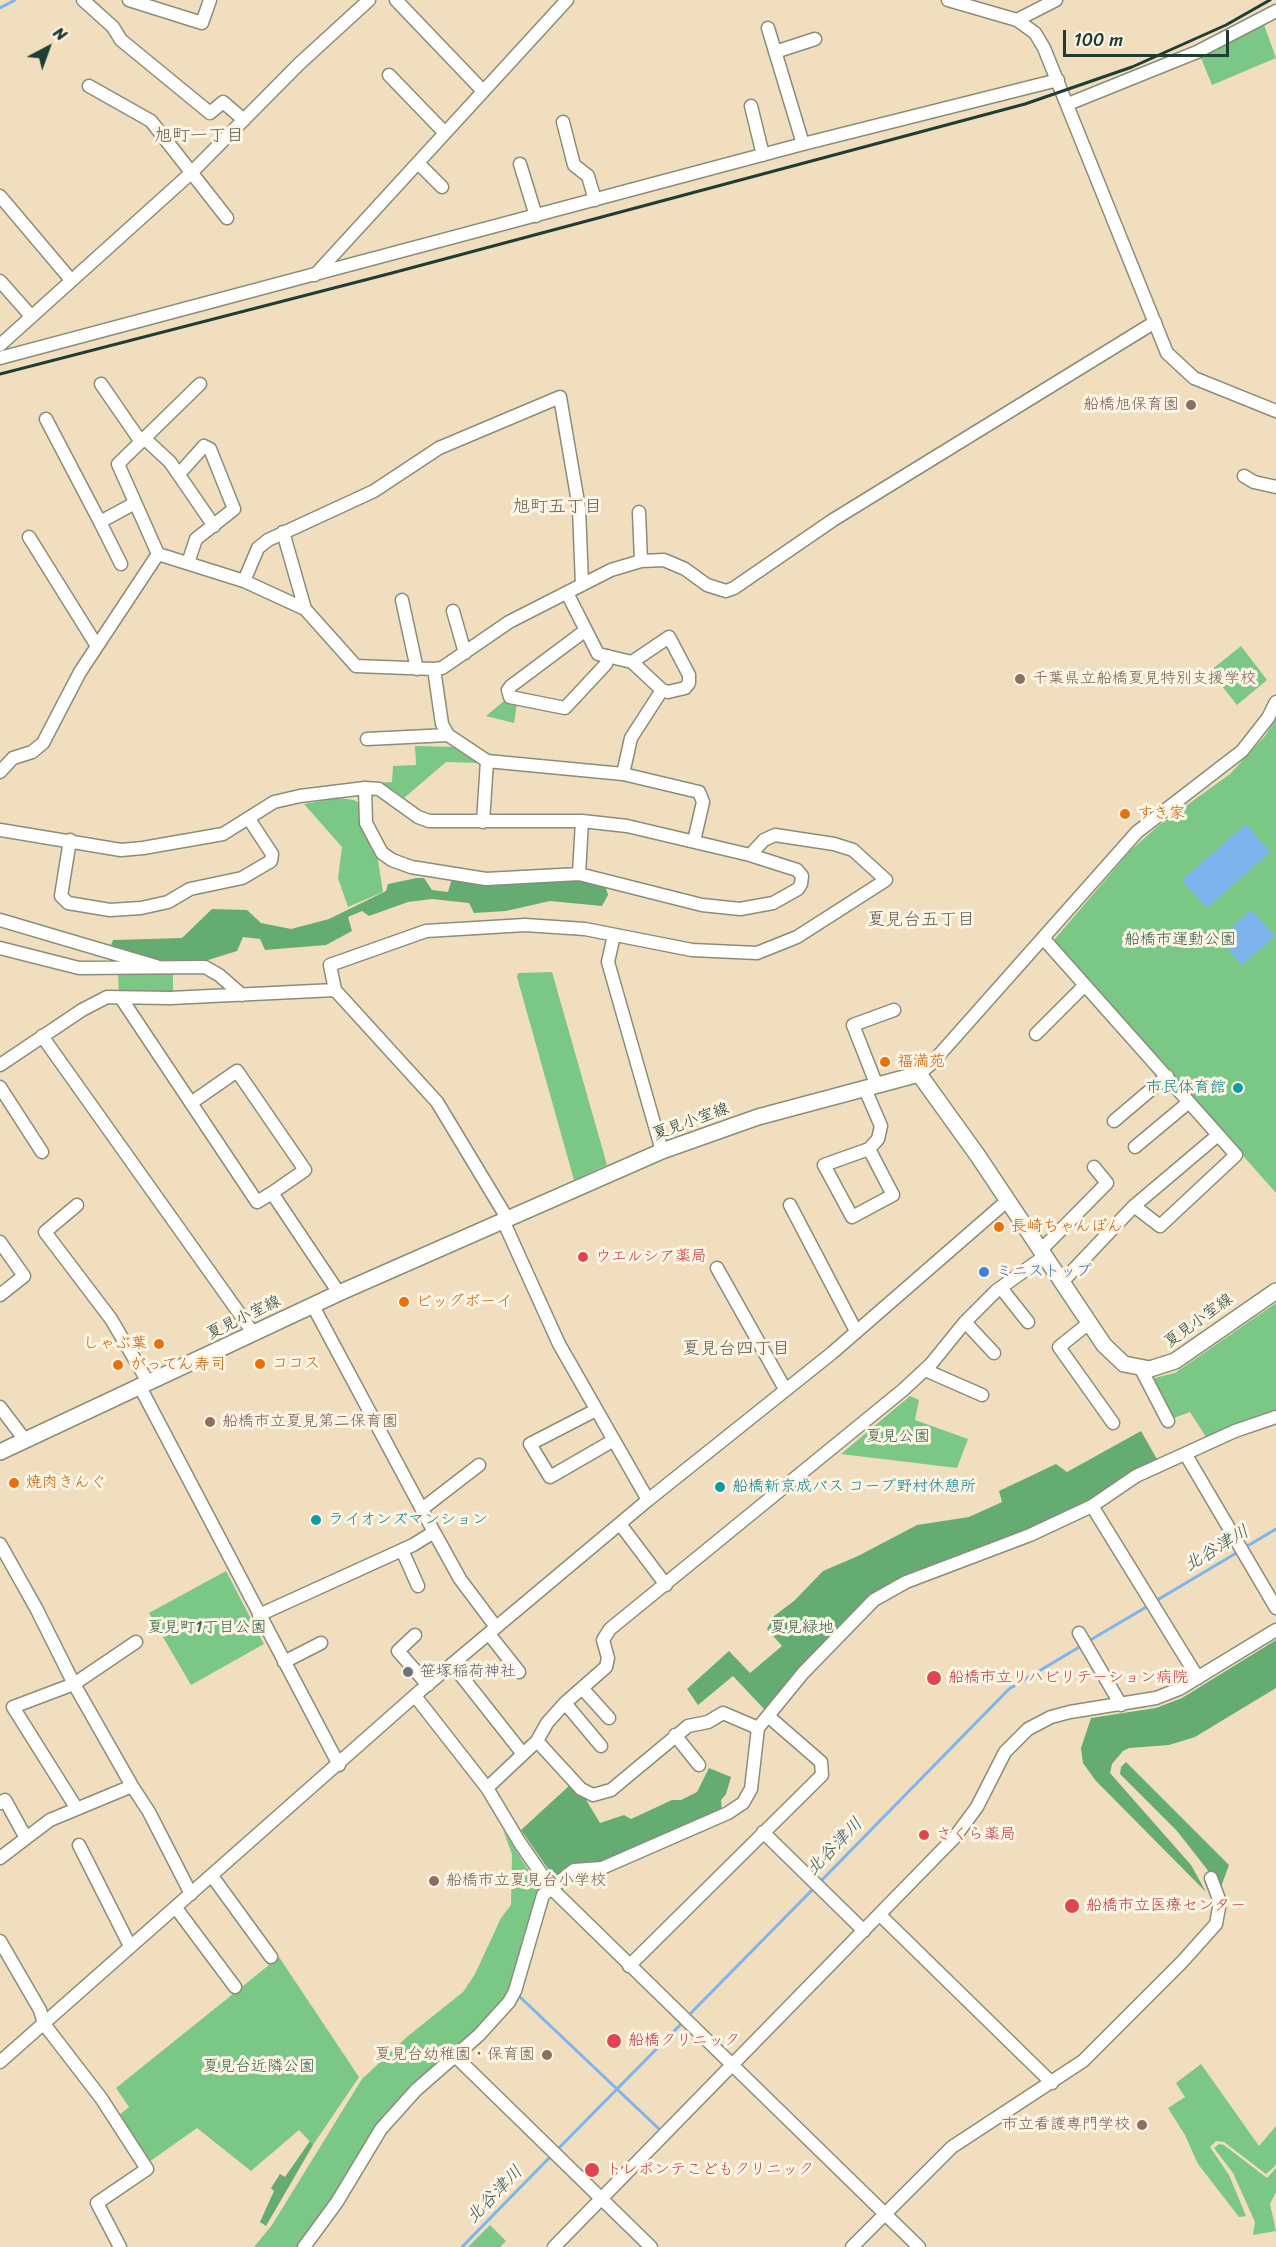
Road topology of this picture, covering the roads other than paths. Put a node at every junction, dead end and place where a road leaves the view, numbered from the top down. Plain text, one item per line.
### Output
1 (129, 0) edge
2 (210, 0) edge
3 (369, 0) edge
4 (396, 0) edge
5 (567, 0) edge
6 (948, 0) edge
7 (997, 0) edge
8 (1056, 0) edge
9 (92, 3) edge
10 (1276, 11) edge
11 (1003, 14) junction
12 (1017, 20) junction
13 (768, 28) dead end
14 (815, 39) dead end
15 (776, 52) junction
16 (389, 75) dead end
17 (1058, 80) junction
18 (89, 86) dead end
19 (483, 91) junction
20 (1068, 104) junction
21 (751, 106) dead end
22 (244, 120) junction
23 (563, 122) dead end
24 (445, 133) junction
25 (803, 144) junction
26 (763, 155) junction
27 (418, 163) junction
28 (520, 164) dead end
29 (191, 173) junction
30 (442, 187) dead end
31 (0, 196) edge
32 (595, 200) junction
33 (536, 216) junction
34 (227, 218) dead end
35 (315, 275) junction
36 (71, 280) junction
37 (0, 281) edge
38 (31, 316) junction
39 (1155, 322) junction
40 (0, 345) edge
41 (0, 358) edge
42 (101, 384) dead end
43 (200, 384) dead end
44 (1276, 411) edge
45 (46, 419) dead end
46 (142, 440) junction
47 (178, 474) junction
48 (1244, 476) dead end
49 (1276, 487) edge
50 (135, 503) junction
51 (639, 512) dead end
52 (100, 522) junction
53 (214, 526) junction
54 (283, 532) junction
55 (29, 537) dead end
56 (158, 554) junction
57 (641, 561) junction
58 (188, 563) junction
59 (121, 564) dead end
60 (244, 581) junction
61 (582, 585) junction
62 (567, 593) junction
63 (402, 600) dead end
64 (305, 609) junction
65 (453, 611) dead end
66 (586, 630) junction
67 (97, 646) junction
68 (465, 652) junction
69 (608, 656) junction
70 (632, 662) junction
71 (417, 669) junction
72 (434, 669) junction
73 (662, 690) junction
74 (1276, 702) edge
75 (448, 735) junction
76 (367, 739) dead end
77 (487, 761) junction
78 (0, 772) edge
79 (623, 774) junction
80 (365, 788) junction
81 (249, 819) junction
82 (582, 821) junction
83 (483, 822) junction
84 (0, 830) edge
85 (70, 840) junction
86 (694, 841) junction
87 (750, 855) junction
88 (579, 874) junction
89 (0, 920) edge
90 (614, 935) junction
91 (1043, 938) junction
92 (0, 948) edge
93 (160, 968) junction
94 (1085, 985) junction
95 (335, 990) junction
96 (242, 995) junction
97 (121, 998) junction
98 (894, 1010) dead end
99 (1036, 1034) dead end
100 (42, 1036) junction
101 (0, 1065) edge
102 (919, 1074) junction
103 (1167, 1076) junction
104 (0, 1087) edge
105 (871, 1087) junction
106 (1189, 1102) junction
107 (191, 1104) junction
108 (1114, 1121) dead end
109 (1218, 1135) junction
110 (1135, 1146) dead end
111 (869, 1149) junction
112 (662, 1151) junction
113 (42, 1152) dead end
114 (1094, 1167) dead end
115 (272, 1194) junction
116 (1008, 1200) junction
117 (77, 1205) dead end
118 (790, 1205) dead end
119 (1134, 1206) junction
120 (505, 1220) junction
121 (0, 1242) edge
122 (1043, 1253) junction
123 (717, 1268) dead end
124 (1062, 1282) junction
125 (1001, 1288) junction
126 (1276, 1291) edge
127 (339, 1293) junction
128 (0, 1295) edge
129 (313, 1306) junction
130 (965, 1322) junction
131 (1028, 1322) dead end
132 (1089, 1323) junction
133 (856, 1331) junction
134 (254, 1334) junction
135 (994, 1353) dead end
136 (925, 1370) junction
137 (1141, 1370) junction
138 (144, 1384) junction
139 (785, 1389) junction
140 (982, 1395) dead end
141 (0, 1407) edge
142 (596, 1410) junction
143 (1276, 1417) edge
144 (1168, 1421) dead end
145 (1113, 1424) dead end
146 (26, 1440) junction
147 (614, 1440) junction
148 (0, 1452) edge
149 (1186, 1455) junction
150 (479, 1465) dead end
151 (648, 1500) junction
152 (1092, 1506) junction
153 (422, 1509) junction
154 (620, 1524) junction
155 (434, 1532) junction
156 (0, 1544) edge
157 (402, 1550) junction
158 (666, 1585) junction
159 (418, 1586) dead end
160 (1276, 1608) edge
161 (259, 1615) junction
162 (493, 1630) junction
163 (1276, 1630) edge
164 (415, 1635) dead end
165 (1084, 1640) dead end
166 (136, 1642) dead end
167 (321, 1643) dead end
168 (284, 1662) junction
169 (453, 1664) junction
170 (519, 1672) dead end
171 (1198, 1678) junction
172 (74, 1684) junction
173 (428, 1685) junction
174 (582, 1688) junction
175 (415, 1696) junction
176 (565, 1703) junction
177 (1121, 1705) junction
178 (768, 1716) junction
179 (609, 1718) dead end
180 (758, 1728) junction
181 (675, 1735) junction
182 (537, 1741) junction
183 (601, 1746) dead end
184 (523, 1754) junction
185 (339, 1765) junction
186 (699, 1765) dead end
187 (132, 1786) junction
188 (487, 1788) junction
189 (0, 1803) edge
190 (77, 1809) junction
191 (763, 1832) junction
192 (26, 1838) junction
193 (79, 1845) dead end
194 (0, 1858) edge
195 (212, 1876) junction
196 (1211, 1878) dead end
197 (551, 1888) junction
198 (191, 1894) junction
199 (176, 1908) junction
200 (880, 1915) junction
201 (864, 1931) junction
202 (0, 1941) edge
203 (130, 1946) junction
204 (271, 1957) dead end
205 (629, 1966) junction
206 (235, 1987) dead end
207 (44, 2024) junction
208 (454, 2055) junction
209 (0, 2062) edge
210 (732, 2066) junction
211 (1052, 2083) junction
212 (602, 2199) junction
213 (886, 2214) junction
214 (120, 2247) edge
215 (304, 2247) edge
216 (554, 2247) edge
217 (651, 2247) edge
218 (852, 2247) edge
219 (919, 2247) edge

1 - 2 street
3 - 22 street
4 - 19 street
5 - 19 street
6 - 11 street
7 - 11 street
8 - 12 street
9 - 22 street
10 - 20 street
11 - 12 street
12 - 17 street
13 - 15 street
14 - 15 street
15 - 25 street
16 - 24 street
17 - 20 street
17 - 25 street
18 - 29 street
19 - 24 street
20 - 39 street
21 - 26 street
22 - 29 street
23 - 32 street
24 - 27 street
25 - 26 street
26 - 32 street
27 - 30 street
27 - 35 street
28 - 33 street
29 - 34 street
29 - 36 street
31 - 36 street
32 - 33 street
33 - 35 street
35 - 41 street
36 - 38 street
37 - 38 street
38 - 40 street
39 - 44 street
39 - 57 street
42 - 46 street
43 - 46 street
45 - 52 street
46 - 47 street
46 - 50 street
47 - 53 street
47 - 53 street
48 - 49 street
50 - 52 street
50 - 56 street
51 - 57 street
52 - 59 street
53 - 58 street
54 - 60 street
54 - 61 street
54 - 64 street
55 - 67 street
56 - 58 street
56 - 67 street
57 - 61 street
58 - 60 street
60 - 64 street
61 - 62 street
62 - 66 street
62 - 68 street
63 - 71 street
64 - 71 street
65 - 68 street
66 - 69 street
66 - 69 street
67 - 78 street
68 - 72 street
69 - 70 street
70 - 73 street
70 - 73 street
71 - 72 street
72 - 75 street
73 - 79 street
74 - 91 street
75 - 76 street
75 - 77 street
77 - 79 street
77 - 83 street
79 - 86 street
80 - 81 street
80 - 83 street
80 - 88 street
81 - 85 street
81 - 85 street
82 - 83 street
82 - 86 street
82 - 88 street
84 - 85 street
86 - 87 street
87 - 88 street
87 - 90 street
89 - 93 street
90 - 95 street
90 - 112 street
91 - 94 street
91 - 102 street
92 - 93 street
93 - 96 street
94 - 99 street
94 - 103 street
95 - 96 street
95 - 120 street
96 - 97 street
97 - 100 street
97 - 107 street
98 - 105 street
100 - 101 street
100 - 134 street
102 - 105 main road, 夏見小室線
102 - 116 main road
103 - 106 street
103 - 108 street
104 - 113 street
105 - 111 street
105 - 112 main road, 夏見小室線
106 - 109 street
106 - 110 street
107 - 115 street
107 - 115 street
109 - 119 street
109 - 119 street
111 - 111 street
112 - 120 main road, 夏見小室線
114 - 122 street
115 - 127 street
116 - 122 main road
116 - 133 street
117 - 138 street
118 - 133 street
119 - 124 street
120 - 127 main road, 夏見小室線
120 - 142 street
121 - 128 street
122 - 124 main road
122 - 125 street
123 - 139 street
124 - 132 main road
125 - 130 street
125 - 131 street
126 - 137 main road, 夏見小室線
127 - 129 main road, 夏見小室線
129 - 134 main road, 夏見小室線
129 - 153 street
130 - 135 street
130 - 136 street
132 - 137 main road
132 - 145 street
133 - 139 street
134 - 138 main road, 夏見小室線
136 - 140 street
136 - 158 street
137 - 144 street
138 - 146 main road, 夏見小室線
138 - 161 street
139 - 151 street
141 - 146 street
142 - 147 street
142 - 147 street
143 - 149 street
146 - 148 main road, 夏見小室線
147 - 151 street
149 - 152 street
149 - 160 street
150 - 153 street
151 - 154 street
152 - 171 street
152 - 178 street
153 - 155 street
154 - 158 street
154 - 162 street
155 - 157 street
155 - 162 street
156 - 172 street
157 - 159 street
157 - 161 street
158 - 174 street
161 - 168 street
162 - 169 street
162 - 170 street
163 - 171 street
164 - 173 street
165 - 177 street
166 - 172 street
167 - 168 street
168 - 185 street
169 - 173 street
169 - 184 street
171 - 177 street
172 - 187 street
172 - 190 street
173 - 175 street
174 - 176 street
174 - 179 street
175 - 185 street
175 - 188 street
176 - 182 street
176 - 183 street
177 - 200 street
178 - 180 street
178 - 191 street
180 - 181 street
180 - 197 street
181 - 182 street
181 - 186 street
182 - 184 street
184 - 188 street
185 - 195 street
187 - 190 street
187 - 198 street
188 - 197 street
189 - 192 street
190 - 192 street
191 - 201 street
191 - 205 street
192 - 194 street
193 - 203 street
195 - 198 street
195 - 204 street
196 - 211 street
197 - 205 street
197 - 208 street
198 - 199 street
199 - 203 street
199 - 206 street
200 - 201 street
200 - 211 street
201 - 210 street
202 - 207 street
203 - 207 street
205 - 210 street
207 - 209 street
207 - 214 street
208 - 212 street
208 - 215 street
210 - 212 street
210 - 213 street
211 - 213 street
212 - 216 street
212 - 217 street
213 - 218 street
213 - 219 street

